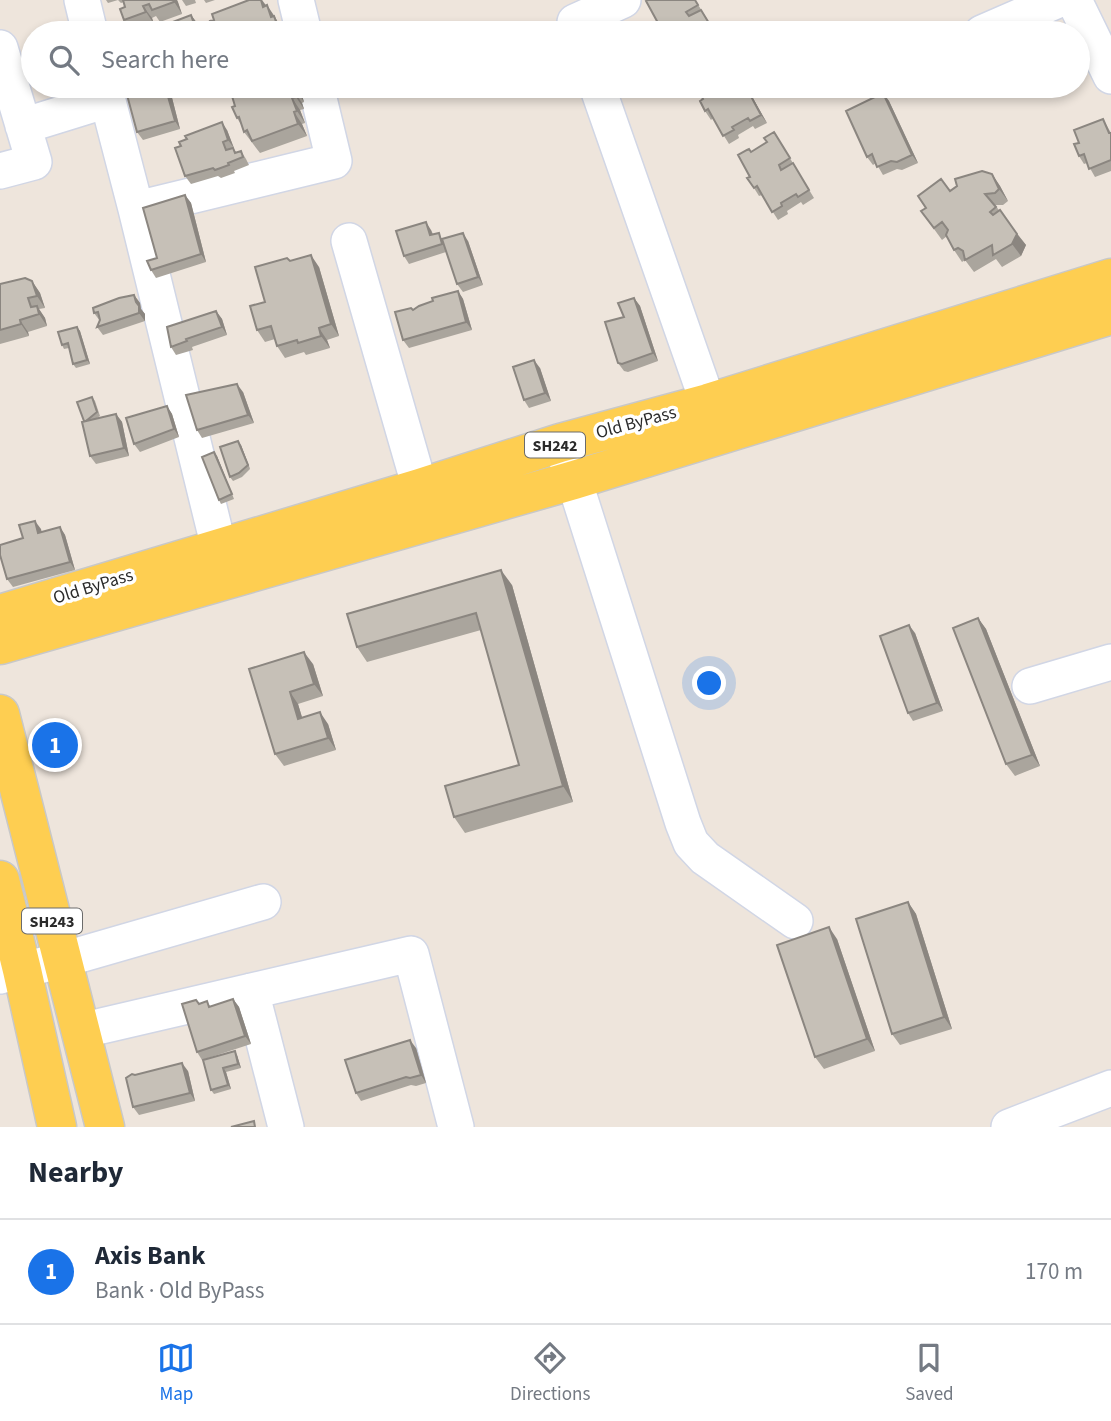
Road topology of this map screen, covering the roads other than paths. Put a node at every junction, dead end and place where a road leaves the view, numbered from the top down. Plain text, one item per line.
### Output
1 (82, 0) edge
2 (296, 0) edge
3 (622, 0) edge
4 (1058, 0) edge
5 (1074, 0) edge
6 (573, 19) edge
7 (87, 21) edge
8 (301, 21) edge
9 (1010, 21) edge
10 (1084, 21) edge
11 (1090, 33) edge
12 (0, 48) edge
13 (1111, 76) edge
14 (93, 98) edge
15 (107, 98) edge
16 (319, 98) edge
17 (601, 98) edge
18 (23, 126) junction
19 (0, 172) edge
20 (136, 209) junction
21 (349, 241) dead end
22 (1111, 278) edge
23 (1111, 315) edge
24 (708, 403) junction
25 (560, 443) junction
26 (574, 480) junction
27 (420, 488) junction
28 (219, 548) junction
29 (0, 614) edge
30 (0, 645) edge
31 (1111, 662) edge
32 (1030, 686) dead end
33 (0, 714) edge
34 (0, 880) edge
35 (263, 902) dead end
36 (795, 921) dead end
37 (62, 960) junction
38 (11, 973) edge
39 (251, 991) junction
40 (80, 1031) junction
41 (1111, 1088) edge
42 (57, 1127) edge
43 (105, 1127) edge
44 (286, 1127) edge
45 (456, 1127) edge
46 (1009, 1127) edge

1 - 7 street
2 - 8 street
3 - 6 street
4 - 9 street
5 - 10 street
11 - 13 street
12 - 18 street
14 - 18 street
15 - 20 street
16 - 20 street
17 - 24 street
18 - 19 street
20 - 28 street
21 - 27 street
22 - 24 main road, Old ByPass / SH242
23 - 26 main road
24 - 25 main road, Old ByPass / SH242
25 - 26 street
25 - 27 main road, Old ByPass / SH242
26 - 30 main road
26 - 36 street
27 - 28 main road, Old ByPass / SH242
28 - 29 main road, Old ByPass / SH242
31 - 32 street
33 - 37 main road, SH243
34 - 38 main road, SH243
35 - 37 street
37 - 38 street
37 - 40 main road, SH243
38 - 42 main road, SH243
39 - 40 street
39 - 44 street
39 - 45 street
40 - 43 main road, SH243
41 - 46 street

